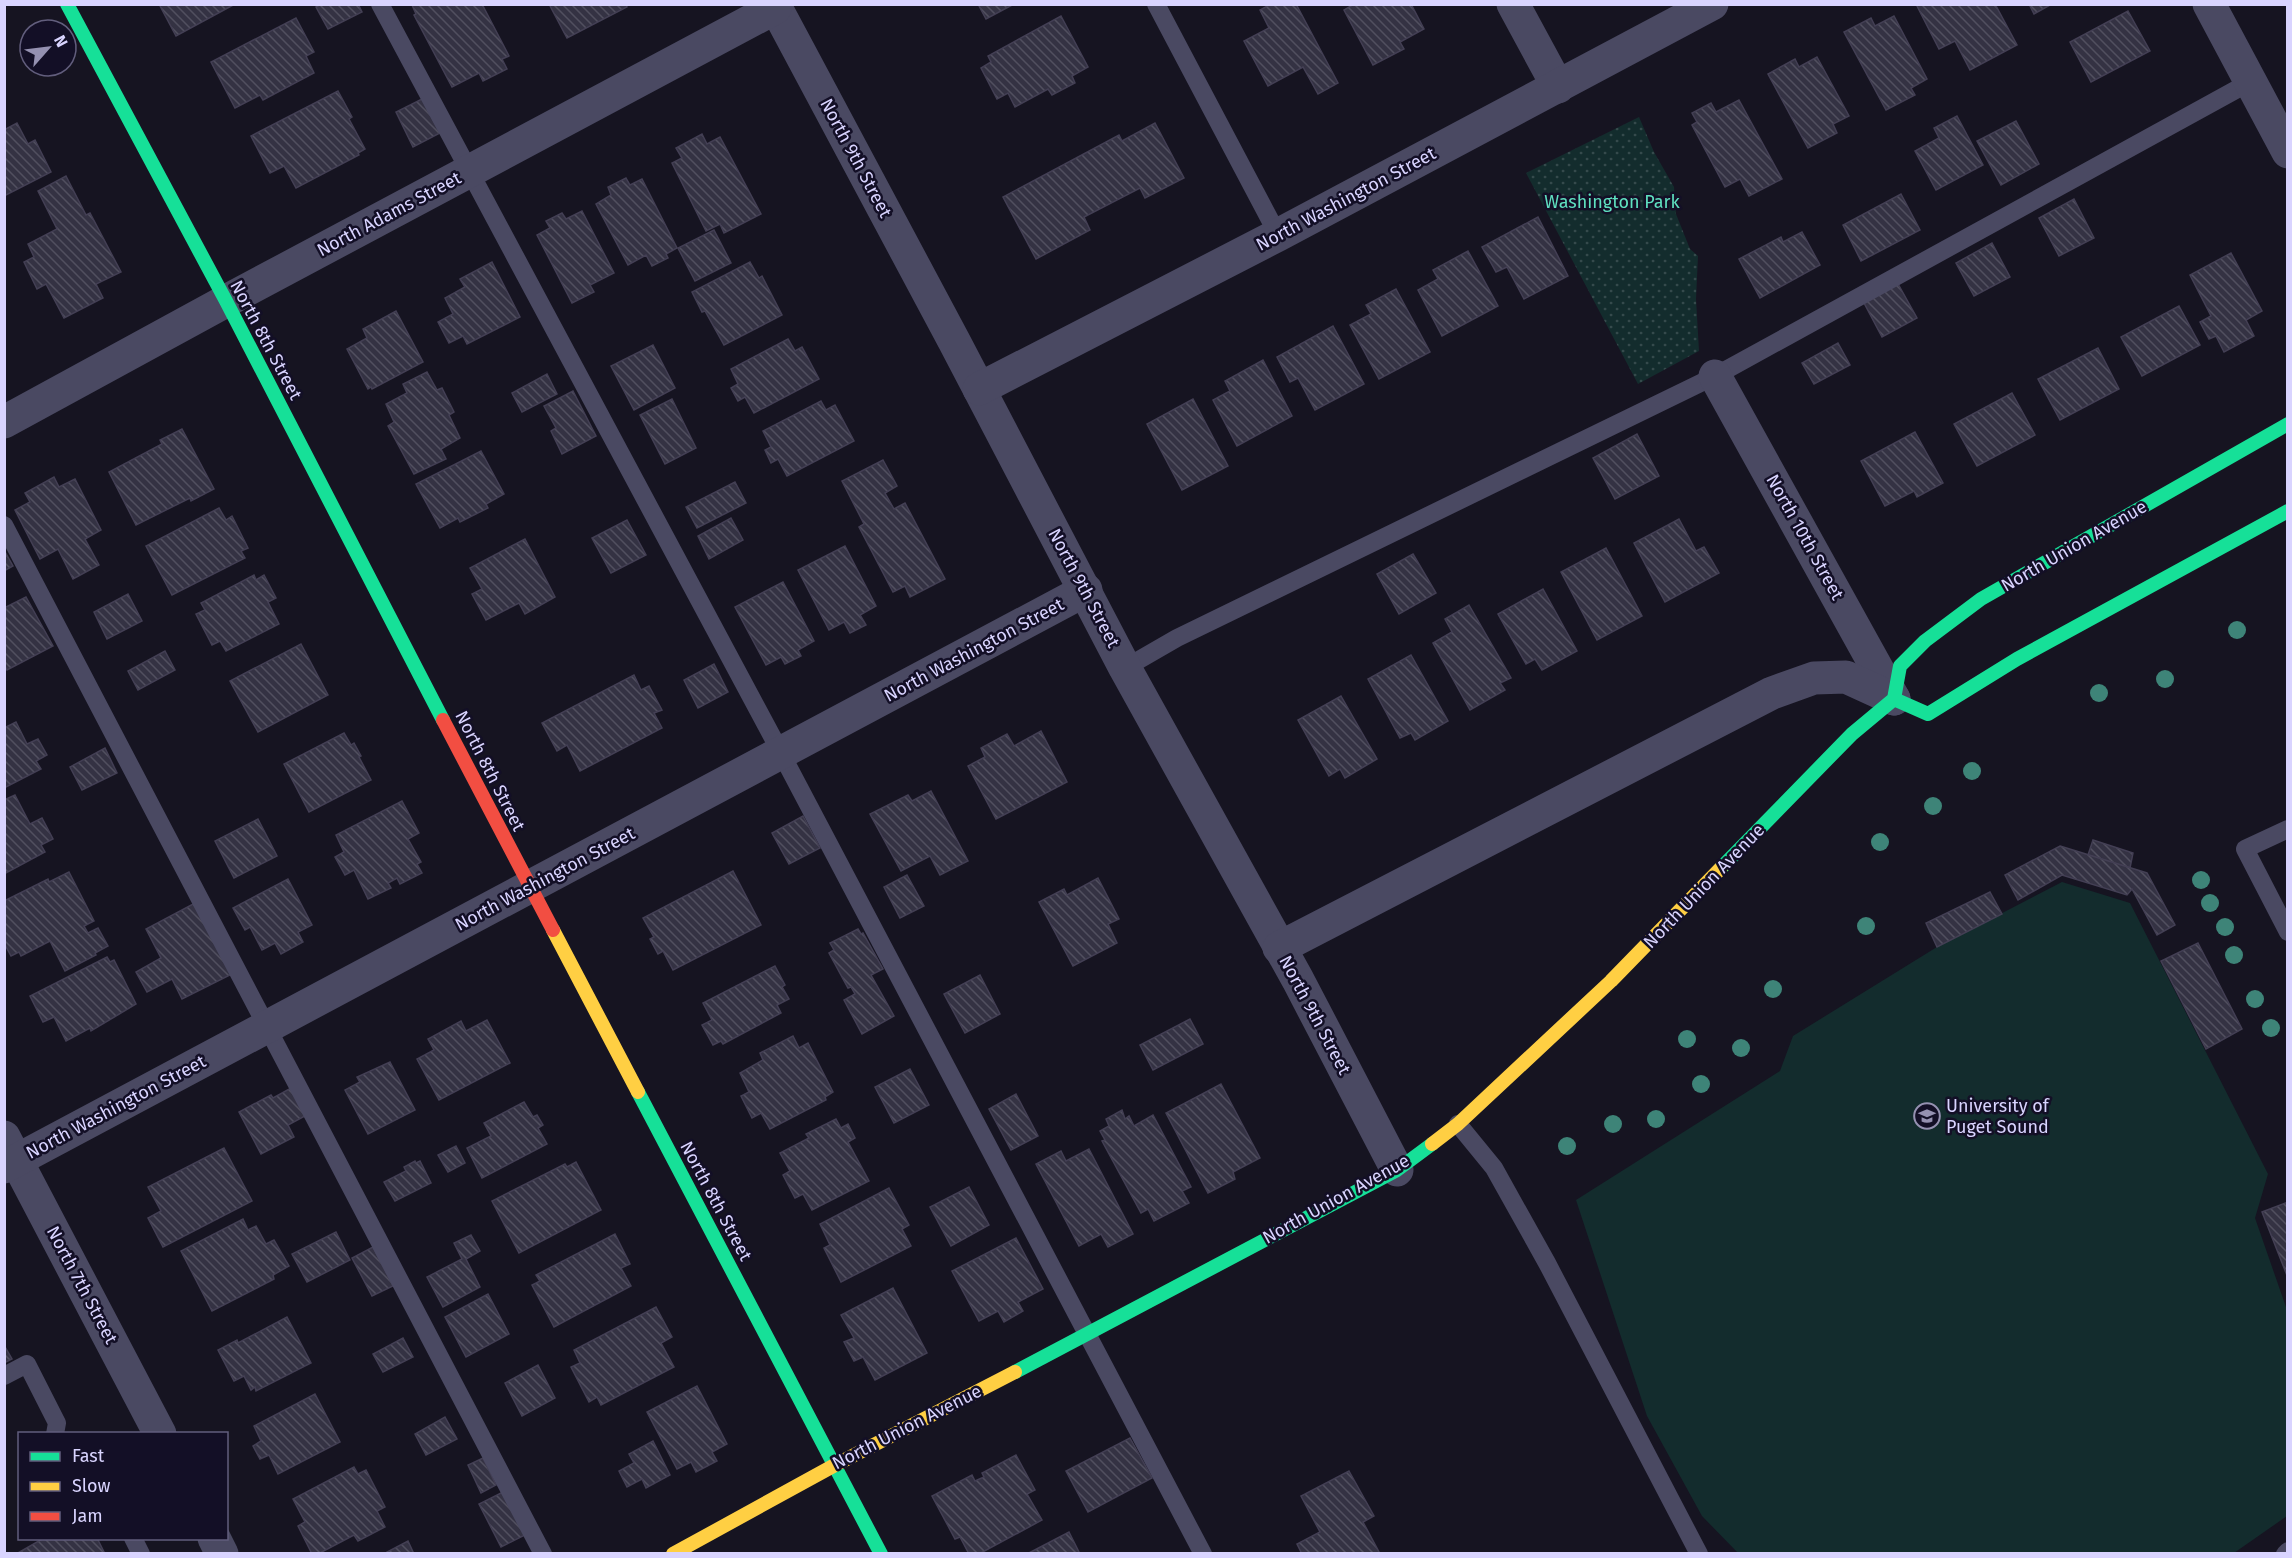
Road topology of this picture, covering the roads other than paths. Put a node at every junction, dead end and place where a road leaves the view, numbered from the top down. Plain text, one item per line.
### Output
1 (68, 4) edge
2 (380, 4) edge
3 (1156, 4) edge
4 (1513, 4) edge
5 (1712, 4) edge
6 (2209, 4) edge
7 (774, 6) edge
8 (2250, 82) junction
9 (1558, 87) junction
10 (2288, 152) edge
11 (468, 171) junction
12 (1278, 236) junction
13 (226, 301) junction
14 (1715, 376) junction
15 (979, 389) junction
16 (4, 422) edge
17 (2288, 424) edge
18 (2288, 511) edge
19 (4, 525) edge
20 (1086, 591) junction
21 (1125, 668) junction
22 (1894, 699) junction
23 (781, 753) junction
24 (2288, 829) edge
25 (530, 887) junction
26 (2288, 932) edge
27 (1279, 948) junction
28 (267, 1027) junction
29 (1458, 1124) junction
30 (9, 1155) edge
31 (1397, 1170) junction
32 (1088, 1334) junction
33 (4, 1376) edge
34 (55, 1432) edge
35 (158, 1432) edge
36 (835, 1465) junction
37 (134, 1540) edge
38 (215, 1540) edge
39 (141, 1554) edge
40 (222, 1554) edge
41 (543, 1554) edge
42 (673, 1554) edge
43 (881, 1554) edge
44 (1203, 1554) edge
45 (1700, 1554) edge

1 - 13 street, North 8th Street
2 - 11 lane
3 - 12 lane
4 - 9 street
5 - 9 street, North Washington Street
6 - 8 street
7 - 11 street, North Adams Street
7 - 15 street, North 9th Street
8 - 10 street
8 - 14 lane
9 - 12 street, North Washington Street
11 - 13 street, North Adams Street
11 - 23 lane
12 - 15 street, North Washington Street
13 - 16 street, North Adams Street
13 - 25 street, North 8th Street
14 - 21 lane
14 - 22 street, North 10th Street
15 - 20 street, North 9th Street
17 - 22 street, North Union Avenue
18 - 22 street
19 - 28 lane
20 - 21 street, North 9th Street
20 - 23 street, North Washington Street
21 - 27 street, North 9th Street
22 - 27 street
22 - 29 street, North Union Avenue
23 - 25 street, North Washington Street
23 - 32 lane
24 - 26 lane
25 - 28 street, North Washington Street
25 - 36 street, North 8th Street
27 - 31 street, North 9th Street
28 - 30 street, North Washington Street
28 - 41 lane
29 - 31 street, North Union Avenue
29 - 45 lane
30 - 35 street, North 7th Street
31 - 32 street, North Union Avenue
32 - 36 street, North Union Avenue
32 - 44 lane
33 - 34 lane
36 - 42 street, North Union Avenue
36 - 43 street, North 8th Street
37 - 39 lane
38 - 40 street

